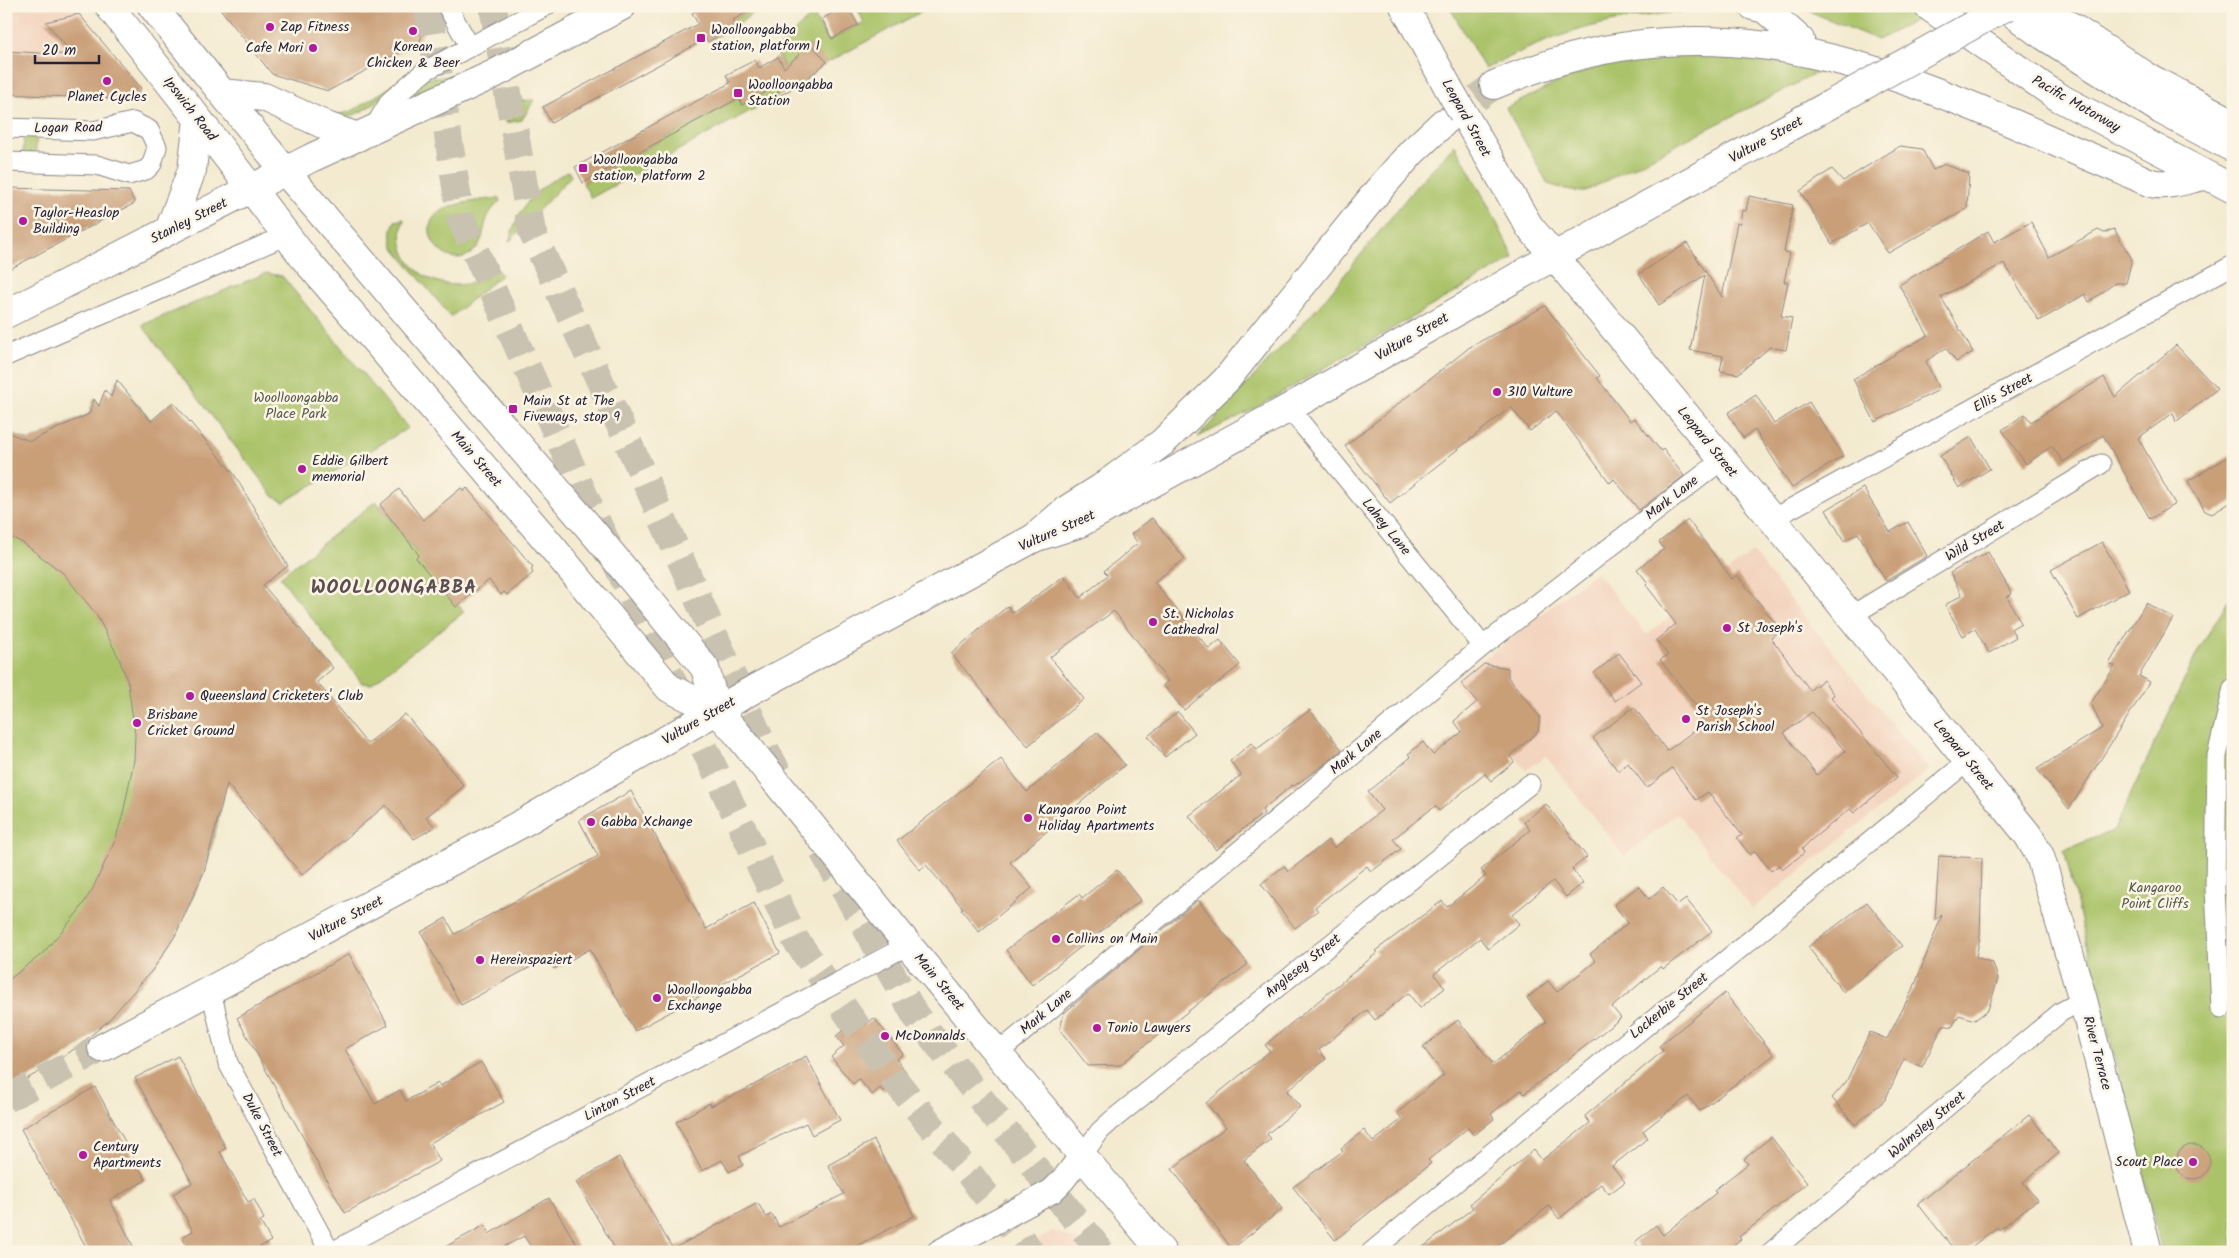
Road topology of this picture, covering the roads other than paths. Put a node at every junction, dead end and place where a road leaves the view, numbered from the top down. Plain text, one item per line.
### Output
1 (109, 6) edge
2 (152, 6) edge
3 (447, 6) edge
4 (546, 6) edge
5 (622, 6) edge
6 (1404, 6) edge
7 (1753, 6) edge
8 (1928, 6) edge
9 (2003, 6) edge
10 (2007, 6) edge
11 (2040, 6) edge
12 (1801, 41) junction
13 (470, 47) junction
14 (1494, 85) tunnel mouth
15 (222, 93) junction
16 (198, 118) junction
17 (1442, 123) tunnel mouth
18 (2233, 123) edge
19 (6, 128) edge
20 (365, 134) junction
21 (2233, 148) edge
22 (6, 162) edge
23 (285, 171) junction
24 (2205, 176) junction
25 (251, 188) junction
26 (2233, 189) edge
27 (169, 230) junction
28 (287, 235) junction
29 (1555, 256) junction
30 (2233, 265) edge
31 (6, 314) edge
32 (6, 356) edge
33 (1290, 408) junction
34 (1722, 460) junction
35 (2101, 464) dead end
36 (1772, 519) junction
37 (1034, 538) junction
38 (1849, 617) junction
39 (1483, 646) junction
40 (2233, 688) edge
41 (717, 711) junction
42 (1968, 761) junction
43 (1530, 784) dead end
44 (2040, 856) joint
45 (908, 945) junction
46 (211, 991) junction
47 (2084, 1000) junction
48 (2221, 1009) dead end
49 (102, 1048) tunnel mouth
50 (998, 1053) junction
51 (1082, 1154) junction
52 (1161, 1251) edge
53 (331, 1252) edge
54 (939, 1252) edge
55 (1371, 1252) edge
56 (1771, 1252) edge
57 (2148, 1252) edge

1 - 16 main road, Ipswich Road
2 - 15 main road
3 - 13 street
4 - 13 street
5 - 20 main road, Stanley Street
6 - 29 main road, Leopard Street, bridge
7 - 12 main road
8 - 24 main road, Pacific Motorway
9 - 21 main road
10 - 29 main road, Vulture Street, bridge
11 - 18 main road
12 - 14 main road
12 - 24 main road
13 - 20 street
15 - 20 main road
15 - 23 main road
16 - 25 main road, Ipswich Road
16 - 27 main road
17 - 37 main road
19 - 22 street, Logan Road
20 - 23 main road, Stanley Street
23 - 25 main road, Stanley Street
23 - 41 main road, Main Street
24 - 26 main road, Pacific Motorway
25 - 27 main road, Stanley Street
25 - 28 main road, Main Street
27 - 31 main road, Stanley Street
28 - 32 street
28 - 41 main road, Main Street
29 - 33 main road, Vulture Street
29 - 34 main road, Leopard Street
30 - 36 street, Ellis Street
33 - 37 main road, Vulture Street
33 - 39 street, Lahey Lane
34 - 36 main road, Leopard Street
34 - 39 street, Mark Lane
35 - 38 street, Wild Street
36 - 38 main road, Leopard Street
37 - 41 main road, Vulture Street
38 - 42 main road, Leopard Street
39 - 50 street, Mark Lane
40 - 48 street
41 - 45 main road, Main Street
41 - 46 main road, Vulture Street
42 - 44 main road, Leopard Street
42 - 55 street, Lockerbie Street
43 - 51 street, Anglesey Street
44 - 47 main road, River Terrace
45 - 50 main road, Main Street
45 - 53 street, Linton Street
46 - 49 main road, Vulture Street
46 - 53 street, Duke Street
47 - 56 street, Walmsley Street
47 - 57 main road, River Terrace
50 - 51 main road, Main Street
51 - 52 main road, Main Street
51 - 54 street

